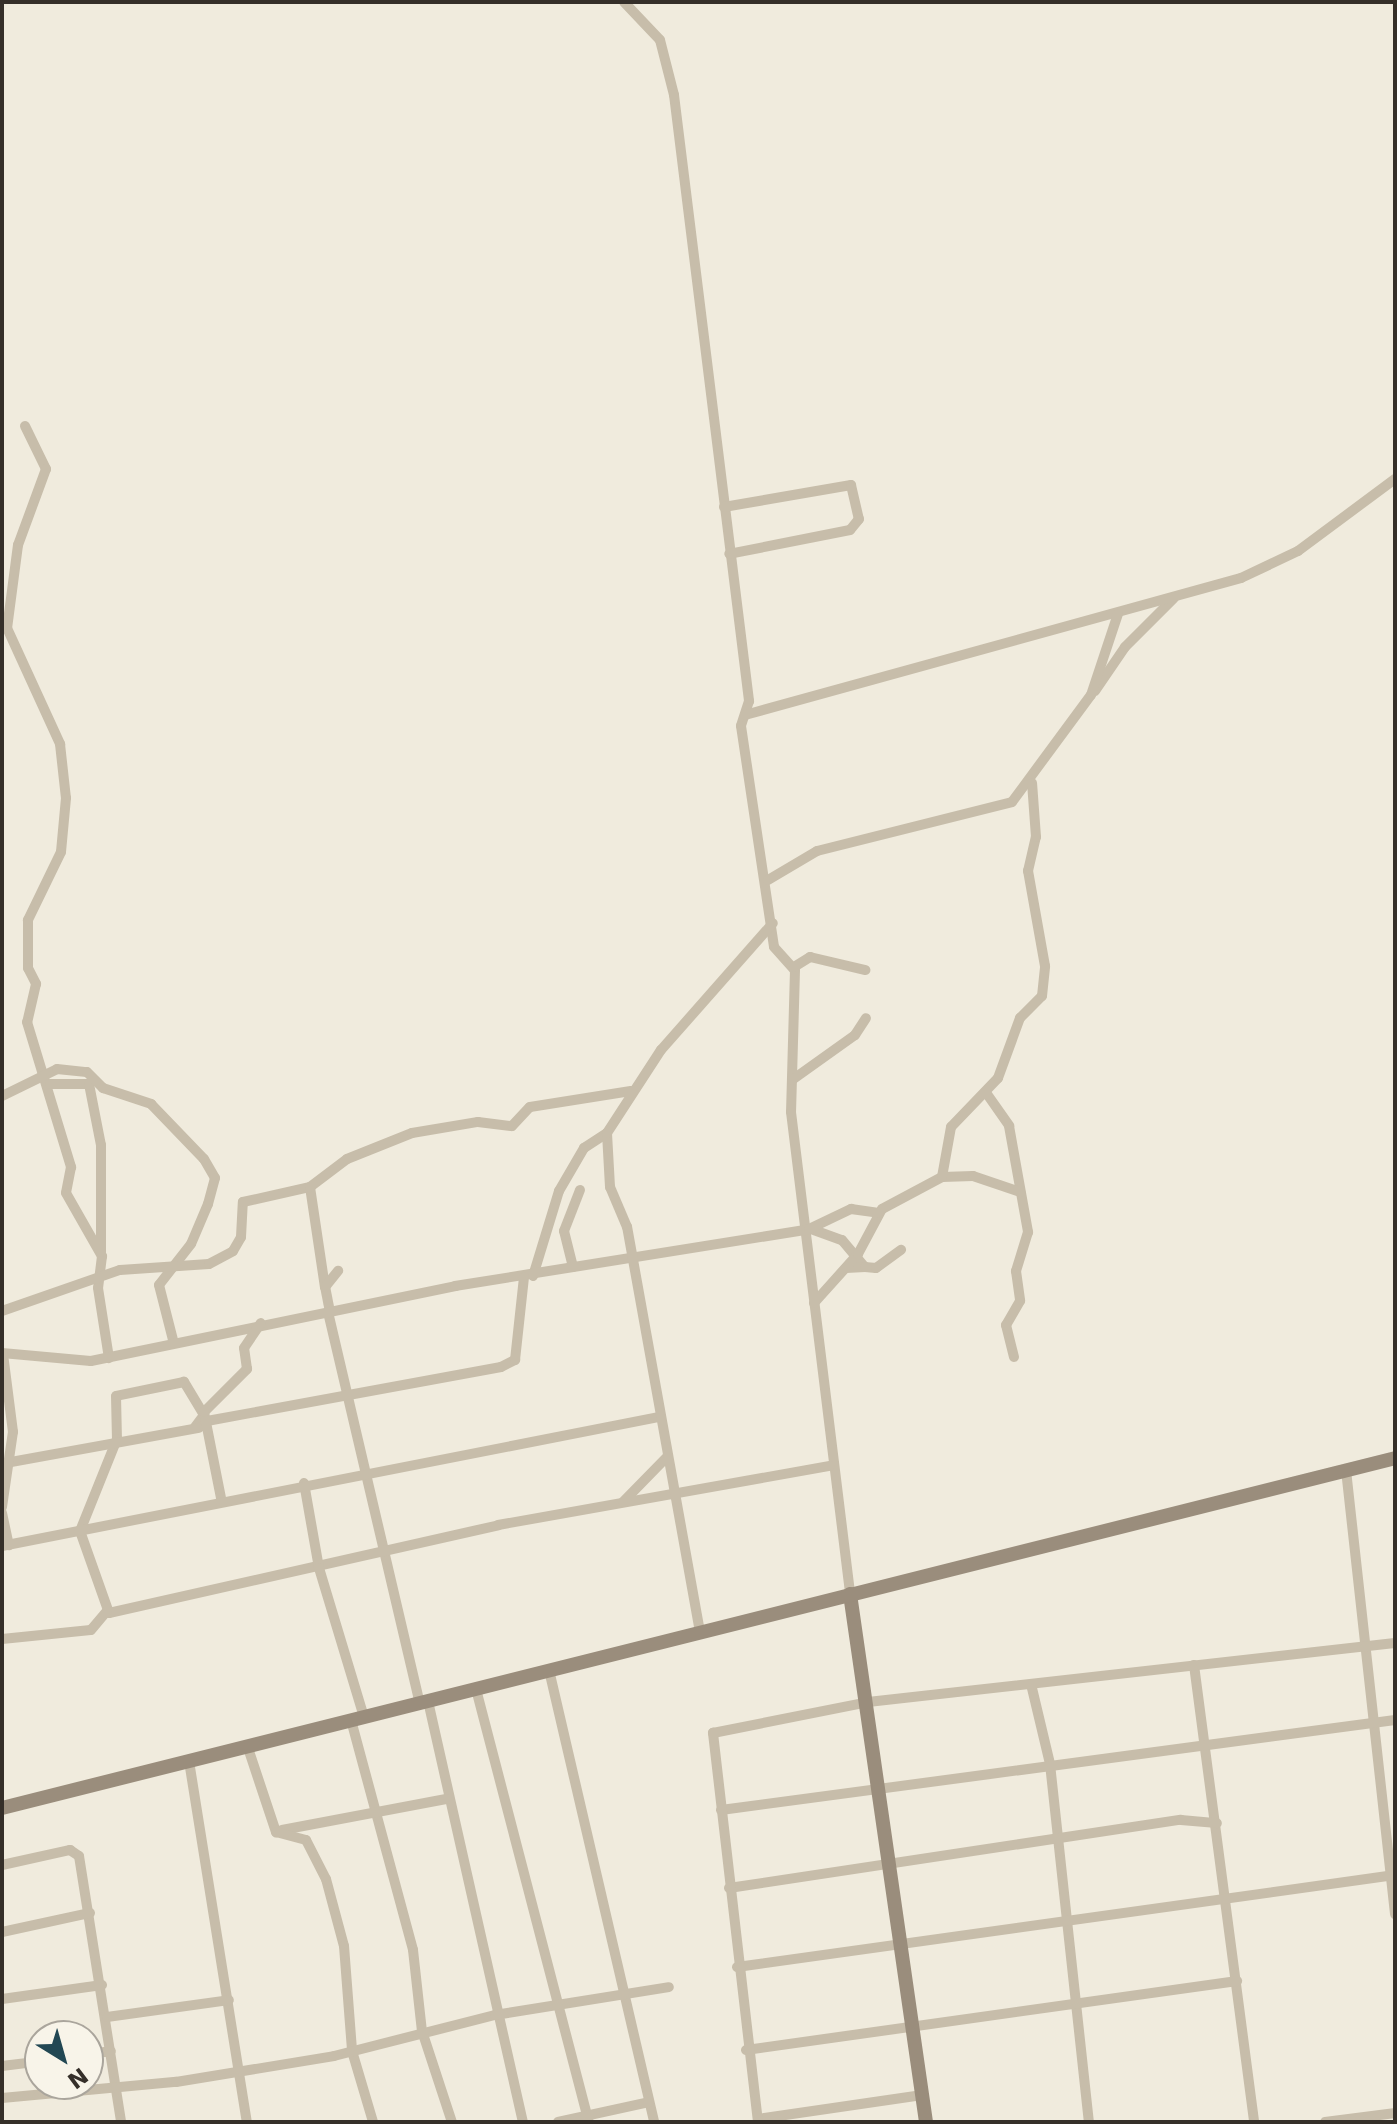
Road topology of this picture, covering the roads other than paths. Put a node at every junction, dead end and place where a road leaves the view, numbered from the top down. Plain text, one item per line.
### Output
1 (624, 2) edge
2 (25, 426) dead end
3 (1395, 479) edge
4 (724, 507) junction
5 (729, 554) junction
6 (1175, 597) junction
7 (1118, 614) junction
8 (1091, 695) junction
9 (745, 715) junction
10 (1032, 783) junction
11 (768, 880) junction
12 (773, 923) junction
13 (794, 967) junction
14 (865, 970) dead end
15 (866, 1018) dead end
16 (49, 1080) junction
17 (792, 1080) junction
18 (631, 1091) junction
19 (987, 1094) junction
20 (2, 1096) edge
21 (607, 1133) junction
22 (942, 1177) junction
23 (310, 1187) junction
24 (580, 1190) dead end
25 (1020, 1192) junction
26 (879, 1213) junction
27 (809, 1229) junction
28 (901, 1250) dead end
29 (101, 1252) junction
30 (858, 1254) junction
31 (627, 1256) junction
32 (170, 1266) junction
33 (573, 1267) junction
34 (865, 1267) junction
35 (846, 1268) junction
36 (338, 1271) dead end
37 (528, 1276) junction
38 (97, 1278) junction
39 (325, 1287) junction
40 (814, 1304) junction
41 (2, 1311) edge
42 (329, 1312) junction
43 (261, 1323) junction
44 (173, 1340) junction
45 (2, 1354) edge
46 (1014, 1357) dead end
47 (109, 1358) junction
48 (349, 1396) junction
49 (659, 1417) junction
50 (207, 1422) junction
51 (117, 1439) junction
52 (666, 1458) junction
53 (1395, 1458) edge
54 (11, 1462) junction
55 (830, 1466) junction
56 (1346, 1470) junction
57 (369, 1473) junction
58 (304, 1483) junction
59 (675, 1493) junction
60 (221, 1498) junction
61 (622, 1503) junction
62 (2, 1510) edge
63 (80, 1531) junction
64 (6, 1545) edge
65 (386, 1551) junction
66 (319, 1568) junction
67 (850, 1594) junction
68 (107, 1611) junction
69 (700, 1632) junction
70 (2, 1639) edge
71 (1395, 1643) edge
72 (1364, 1647) junction
73 (1194, 1665) junction
74 (549, 1670) junction
75 (1031, 1684) junction
76 (476, 1689) junction
77 (424, 1702) junction
78 (868, 1702) junction
79 (357, 1719) junction
80 (1395, 1720) edge
81 (1369, 1724) junction
82 (1207, 1743) junction
83 (248, 1748) junction
84 (189, 1761) junction
85 (1050, 1764) junction
86 (882, 1788) junction
87 (446, 1799) junction
88 (1214, 1800) junction
89 (2, 1808) edge
90 (721, 1810) junction
91 (380, 1816) junction
92 (1201, 1819) junction
93 (1217, 1823) junction
94 (276, 1832) junction
95 (1057, 1841) junction
96 (892, 1862) junction
97 (2, 1865) edge
98 (1391, 1875) edge
99 (729, 1888) junction
100 (1226, 1898) junction
101 (90, 1913) junction
102 (1395, 1914) edge
103 (1066, 1919) junction
104 (2, 1932) edge
105 (902, 1940) junction
106 (737, 1967) junction
107 (1237, 1981) junction
108 (102, 1985) junction
109 (669, 1987) dead end
110 (622, 1995) junction
111 (2, 1999) edge
112 (229, 2000) junction
113 (1076, 2000) junction
114 (559, 2004) junction
115 (495, 2015) junction
116 (107, 2017) junction
117 (912, 2022) junction
118 (422, 2031) junction
119 (746, 2050) junction
120 (111, 2051) junction
121 (352, 2051) junction
122 (104, 2052) edge
123 (24, 2063) edge
124 (2, 2066) edge
125 (240, 2072) junction
126 (116, 2089) junction
127 (922, 2095) junction
128 (2, 2098) edge
129 (649, 2102) junction
130 (1395, 2113) edge
131 (589, 2119) edge
132 (758, 2120) edge
133 (121, 2122) edge
134 (247, 2122) edge
135 (373, 2122) edge
136 (452, 2122) edge
137 (523, 2122) edge
138 (558, 2122) edge
139 (654, 2122) edge
140 (926, 2122) edge
141 (1089, 2122) edge
142 (1254, 2122) edge
143 (1325, 2122) edge

1 - 4 street
2 - 16 street
3 - 6 street
4 - 5 street
4 - 5 street
5 - 9 street
6 - 7 street
6 - 8 street
7 - 8 street
7 - 9 street
8 - 10 street
9 - 11 street
10 - 11 street
10 - 19 street
11 - 12 street
12 - 13 street
12 - 18 street
13 - 14 street
13 - 17 street
15 - 17 street
16 - 20 street
16 - 29 street
16 - 29 street
16 - 32 street
17 - 27 street
18 - 21 street
18 - 23 street
19 - 22 street
19 - 25 street
21 - 31 street
21 - 37 street
22 - 25 street
22 - 26 street
23 - 32 street
23 - 39 street
24 - 33 street
25 - 46 street
26 - 27 street
26 - 30 street
27 - 30 street
27 - 31 street
27 - 40 street
28 - 34 street
29 - 38 street
30 - 34 street
30 - 35 street
31 - 33 street
31 - 49 street
32 - 38 street
32 - 44 street
33 - 37 street
34 - 35 street
35 - 40 street
36 - 39 street
37 - 42 street
37 - 48 street
38 - 41 street
38 - 47 street
39 - 42 street
40 - 55 street
42 - 43 street
42 - 48 street
43 - 44 street
43 - 50 street
44 - 47 street
45 - 47 street
45 - 54 street
48 - 50 street
48 - 57 street
49 - 52 street
49 - 57 street
50 - 51 street
50 - 51 street
50 - 60 street
51 - 54 street
51 - 63 street
52 - 59 street
52 - 61 street
53 - 56 main road
54 - 62 street
55 - 59 street
55 - 67 street
56 - 67 main road
56 - 72 street
57 - 58 street
57 - 65 street
58 - 60 street
58 - 66 street
59 - 61 street
59 - 69 street
60 - 63 street
61 - 65 street
62 - 64 street
63 - 64 street
63 - 68 street
65 - 66 street
65 - 77 street
66 - 68 street
66 - 79 street
67 - 69 main road
67 - 78 main road
68 - 70 street
69 - 74 main road
71 - 72 street
72 - 73 street
72 - 81 street
73 - 75 street
73 - 82 street
74 - 76 main road
74 - 110 street
75 - 78 street
75 - 85 street
76 - 77 main road
76 - 114 street
77 - 79 main road
77 - 87 street
78 - 86 main road
78 - 90 street
79 - 83 main road
79 - 91 street
80 - 81 street
81 - 82 street
81 - 98 street
82 - 85 street
82 - 88 street
83 - 84 main road
83 - 94 street
84 - 89 main road
84 - 112 street
85 - 86 street
85 - 95 street
86 - 90 street
86 - 96 main road
87 - 91 street
87 - 115 street
88 - 92 street
88 - 93 street
90 - 99 street
91 - 94 street
91 - 118 street
92 - 93 street
92 - 95 street
93 - 100 street
94 - 121 street
95 - 96 street
95 - 103 street
96 - 99 street
96 - 105 main road
97 - 101 street
98 - 100 street
98 - 102 street
99 - 106 street
100 - 103 street
100 - 107 street
101 - 104 street
101 - 108 street
103 - 105 street
103 - 113 street
105 - 106 street
105 - 117 main road
106 - 119 street
107 - 113 street
107 - 142 street
108 - 111 street
108 - 116 street
109 - 110 street
110 - 114 street
110 - 129 street
112 - 116 street
112 - 125 street
113 - 117 street
113 - 141 street
114 - 115 street
114 - 131 street
115 - 118 street
115 - 137 street
116 - 120 street
117 - 119 street
117 - 127 main road
118 - 121 street
118 - 136 street
119 - 132 street
120 - 122 street
120 - 126 street
121 - 125 street
121 - 135 street
123 - 124 street
125 - 126 street
125 - 134 street
126 - 128 street
126 - 133 street
127 - 132 street
127 - 140 main road
129 - 131 street
129 - 139 street
130 - 143 street
131 - 138 street

